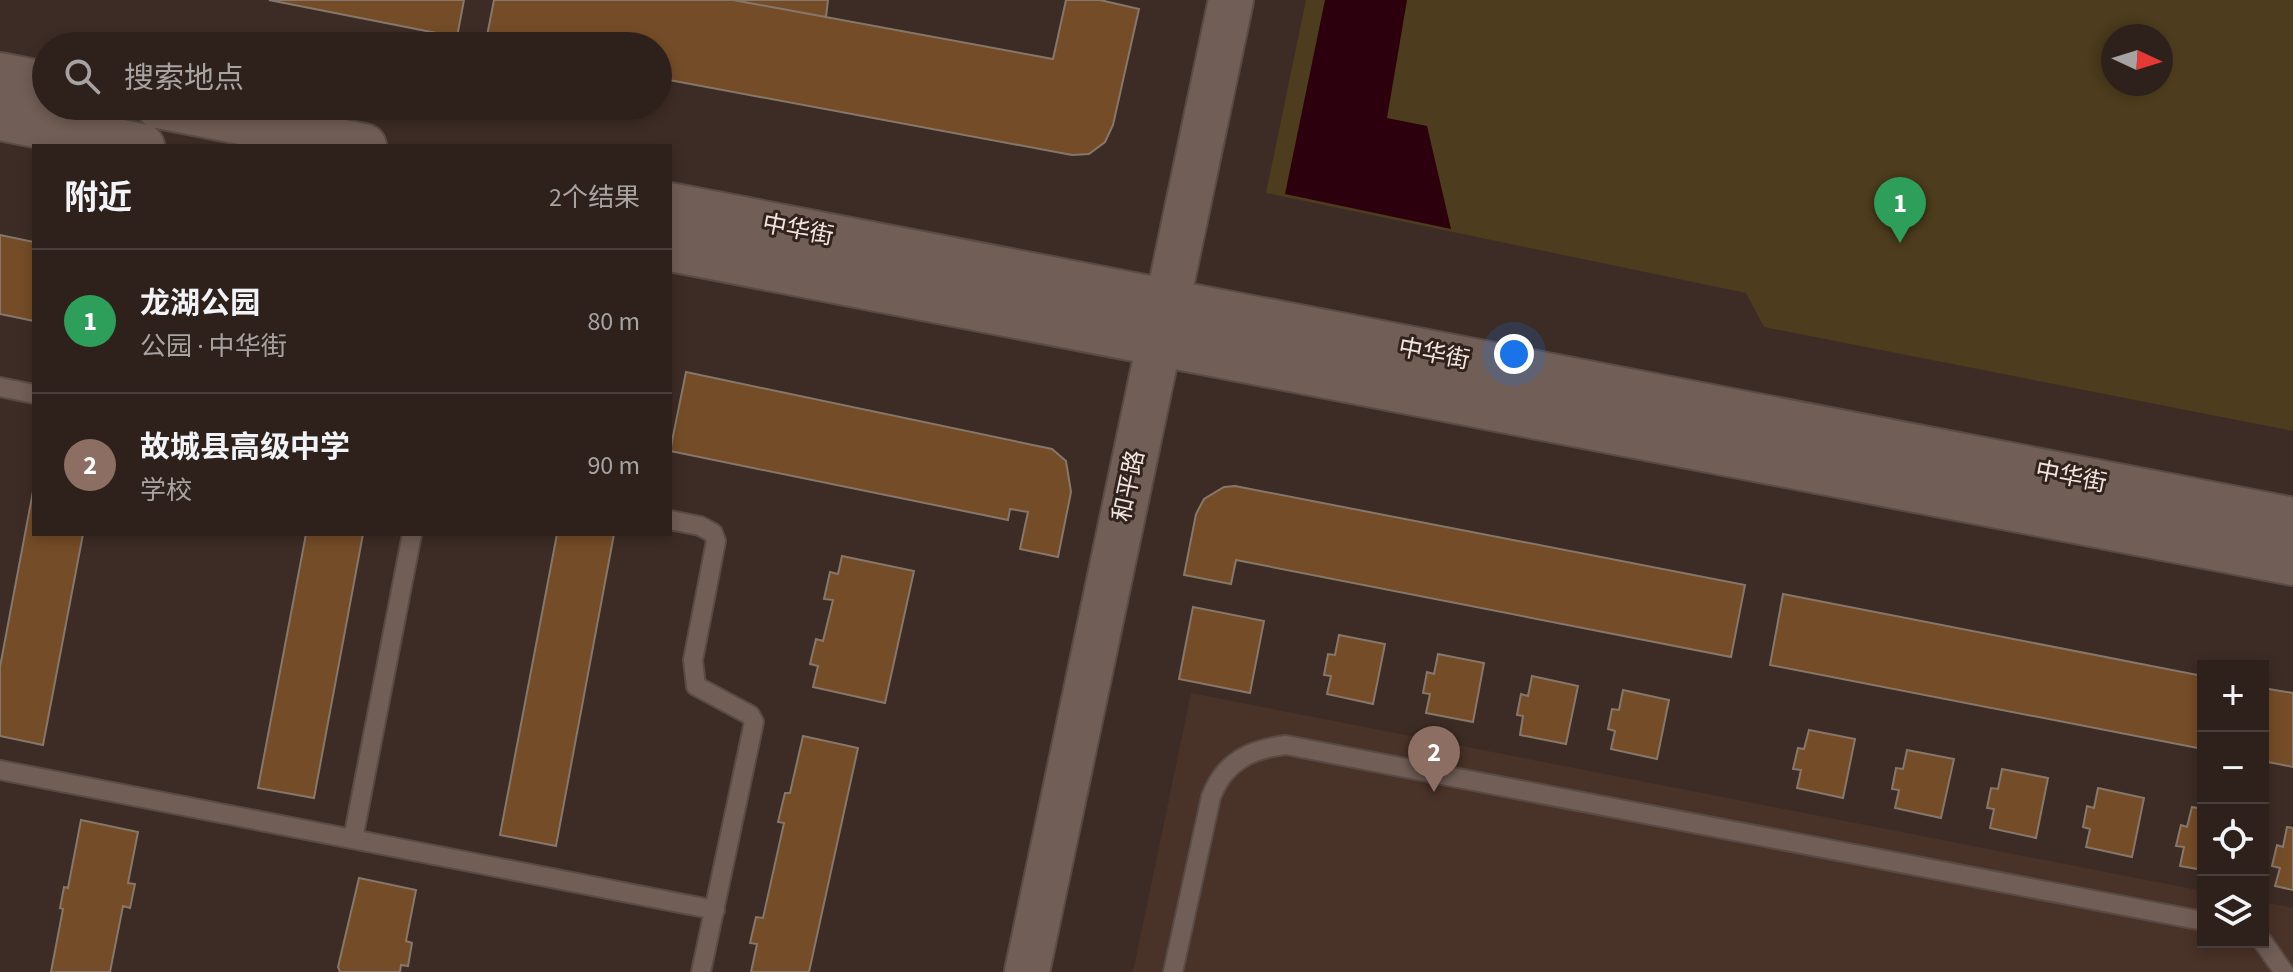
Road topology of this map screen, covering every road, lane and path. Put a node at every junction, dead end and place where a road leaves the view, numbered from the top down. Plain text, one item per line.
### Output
1 (1231, 0) edge
2 (0, 75) edge
3 (32, 81) edge
4 (0, 118) edge
5 (230, 120) edge
6 (132, 144) edge
7 (354, 144) edge
8 (672, 205) edge
9 (672, 249) edge
10 (1163, 323) junction
11 (0, 387) edge
12 (32, 394) edge
13 (672, 520) edge
14 (2293, 520) edge
15 (412, 536) edge
16 (2293, 563) edge
17 (0, 770) edge
18 (353, 839) junction
19 (715, 910) junction
20 (2197, 920) edge
21 (2267, 948) edge
22 (701, 972) edge
23 (1027, 972) edge
24 (1173, 972) edge
25 (2284, 972) edge

1 - 10 main road, 和平路
2 - 3 main road
4 - 6 main road
5 - 7 main road
8 - 10 main road, 中华街
9 - 10 main road, 中华街
10 - 14 main road, 中华街
10 - 16 main road, 中华街
10 - 23 main road, 和平路
11 - 12 lane
13 - 19 lane
15 - 18 lane
17 - 18 lane
18 - 19 lane
19 - 22 lane
20 - 24 lane
21 - 25 lane

